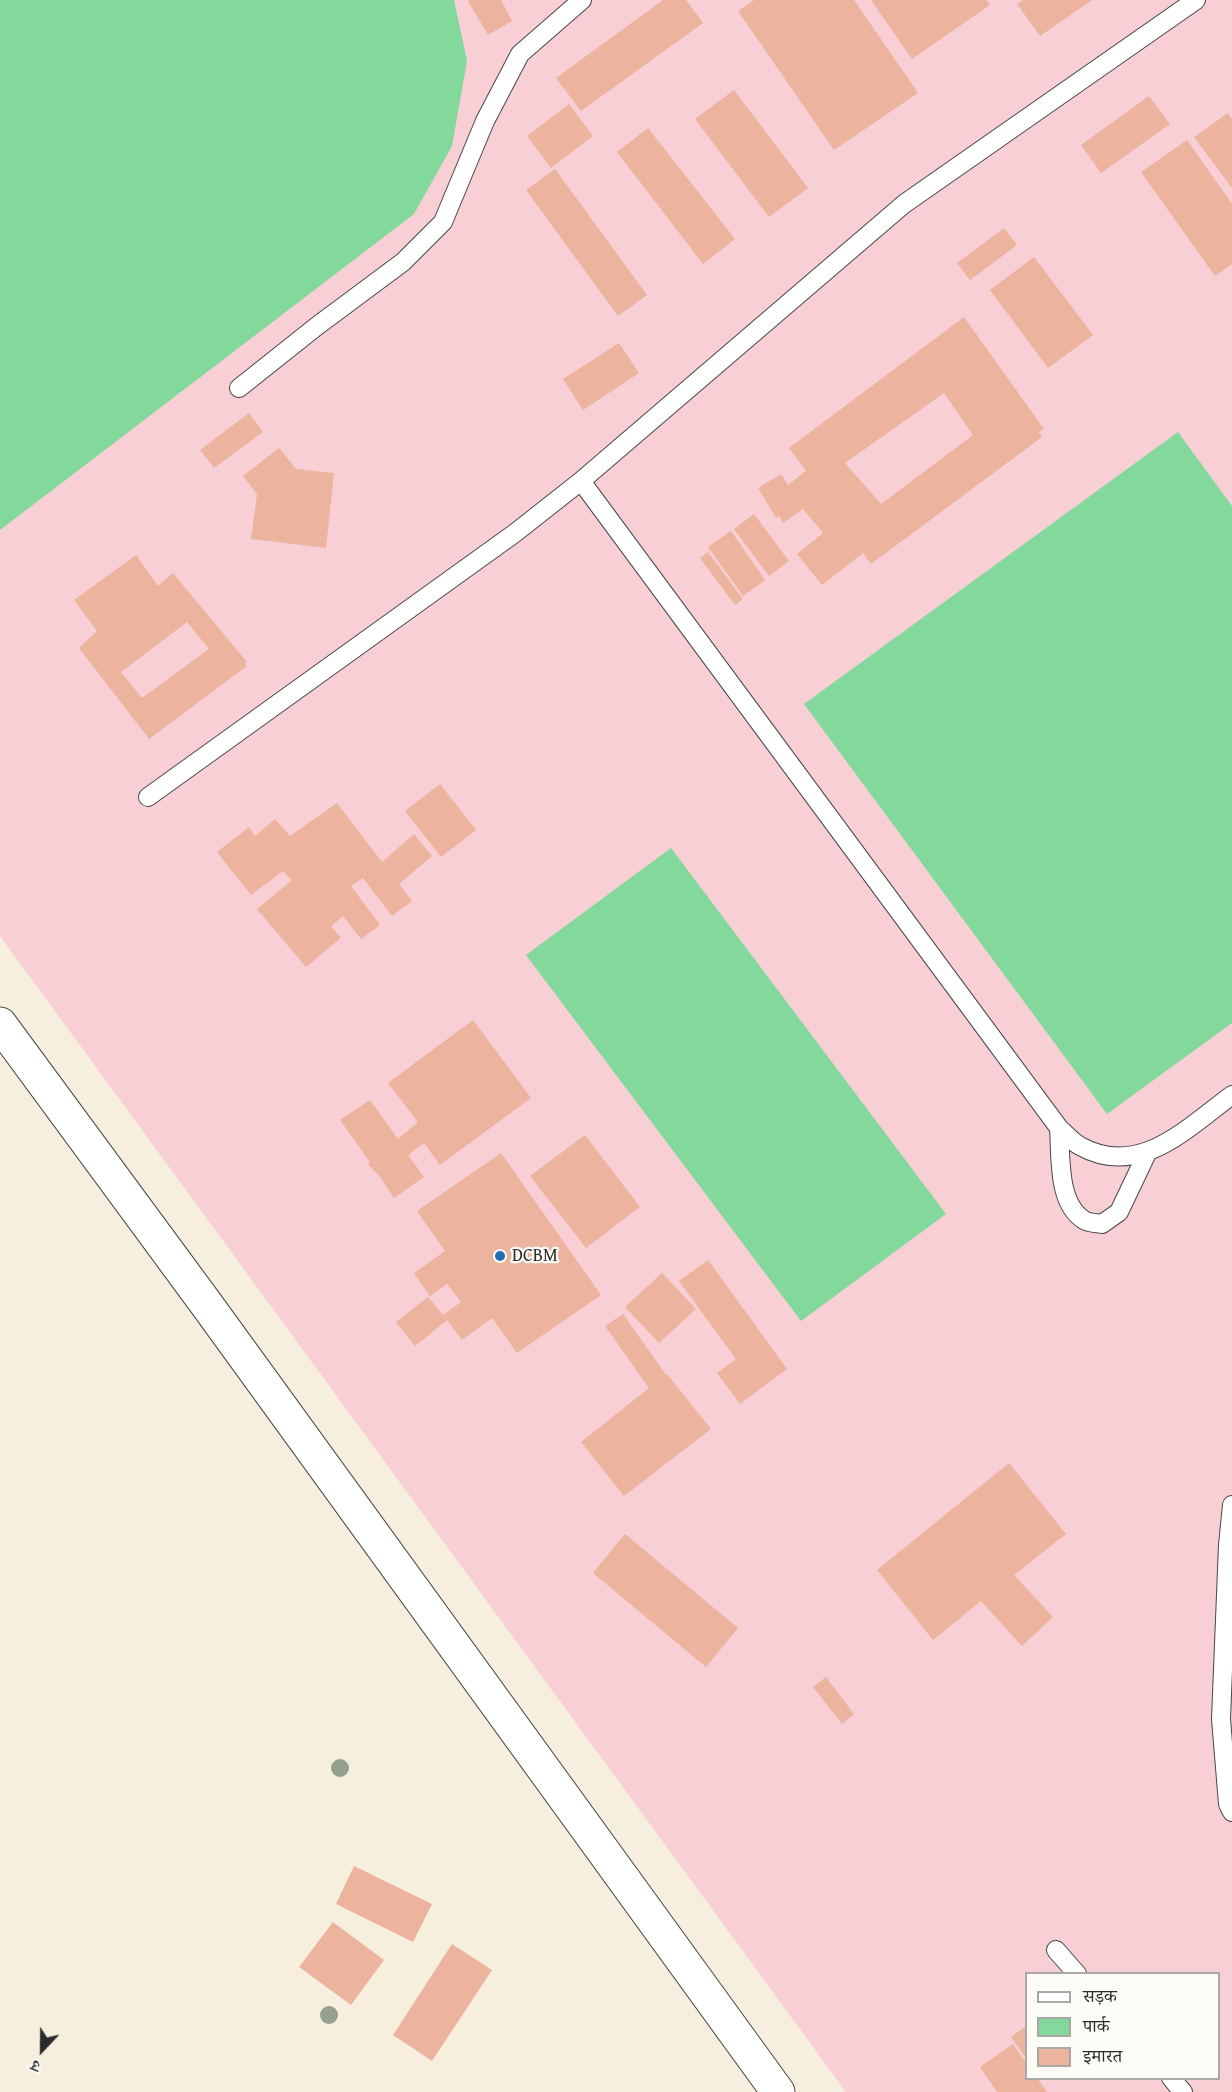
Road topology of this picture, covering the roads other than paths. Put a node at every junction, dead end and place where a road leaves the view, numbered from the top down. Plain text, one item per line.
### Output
1 (582, 0) edge
2 (1196, 0) edge
3 (239, 388) dead end
4 (580, 481) junction
5 (148, 797) dead end
6 (0, 1024) edge
7 (1232, 1095) edge
8 (1059, 1128) junction
9 (1148, 1151) junction
10 (1232, 1505) edge
11 (1232, 1812) edge
12 (1056, 1950) dead end
13 (1075, 1972) edge
14 (1172, 2080) edge
15 (778, 2092) edge
16 (1183, 2092) edge

1 - 3 lane
2 - 4 lane
4 - 5 lane
4 - 8 lane
6 - 15 street
7 - 9 lane
8 - 9 lane
8 - 9 lane
10 - 11 lane
12 - 13 lane
14 - 16 lane

